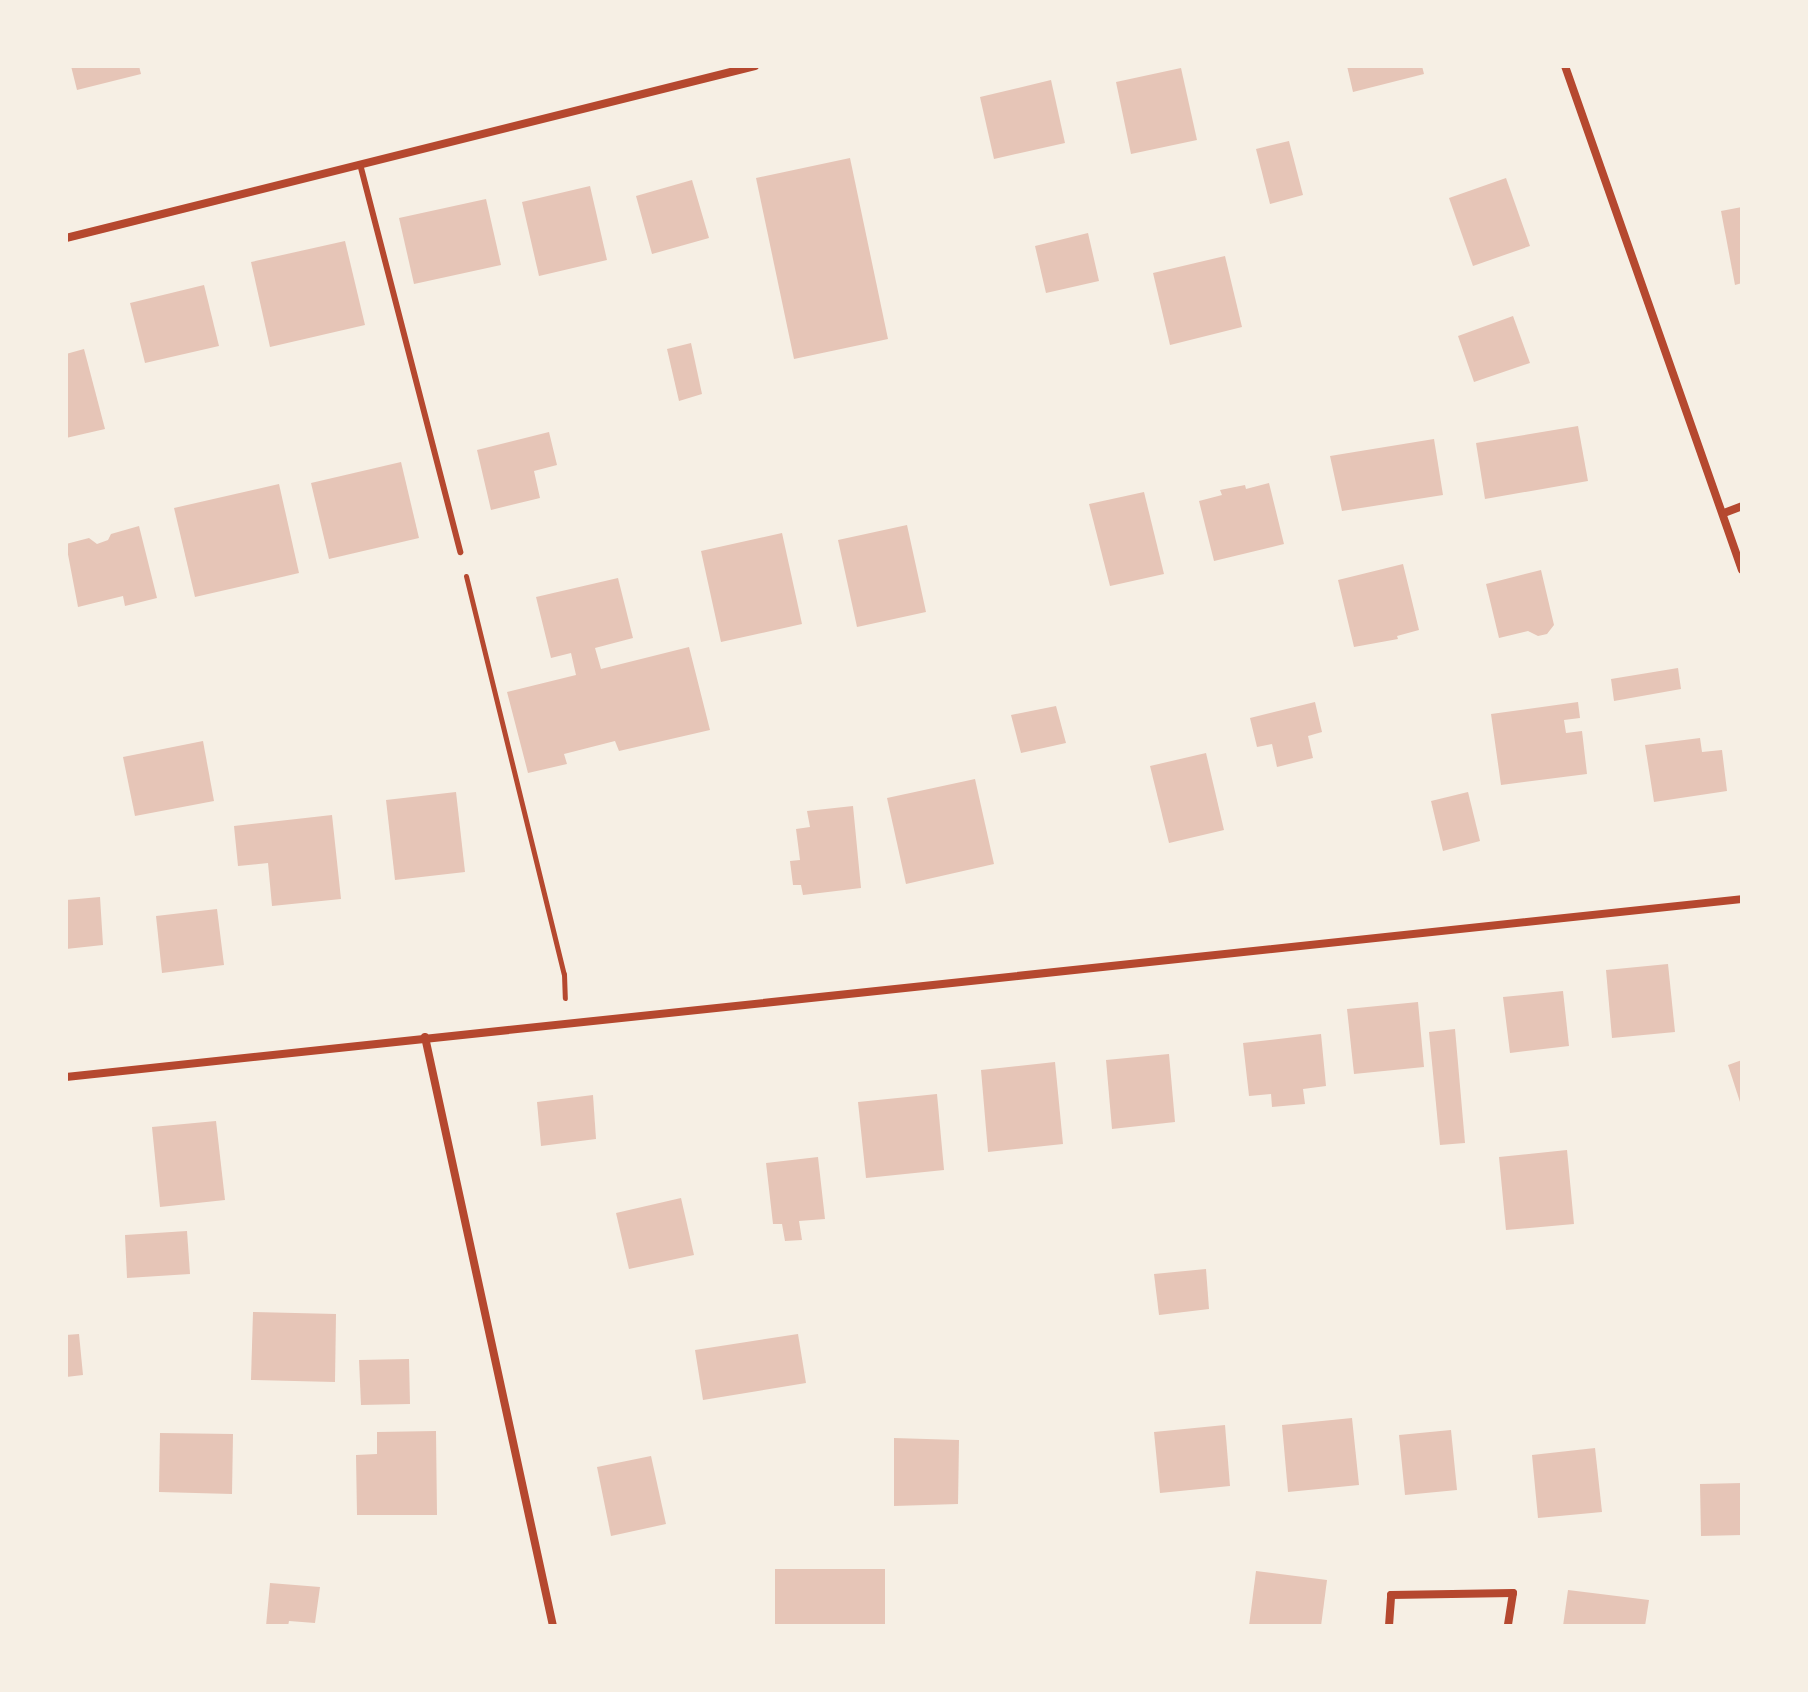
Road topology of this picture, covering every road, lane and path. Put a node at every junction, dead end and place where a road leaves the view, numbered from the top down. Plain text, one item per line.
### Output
1 (755, 66) edge
2 (1565, 66) edge
3 (360, 164) junction
4 (66, 238) edge
5 (1742, 506) edge
6 (1724, 513) junction
7 (460, 552) joint
8 (1742, 570) edge
9 (1742, 899) edge
10 (567, 1023) junction
11 (425, 1037) junction
12 (66, 1077) edge
13 (553, 1626) edge
14 (1389, 1626) edge
15 (1508, 1626) edge

1 - 3 street
2 - 6 street
3 - 4 street
3 - 7 lane
5 - 6 street
6 - 8 street
7 - 10 path
9 - 10 street
10 - 11 street
11 - 12 street
11 - 13 street
14 - 15 street

